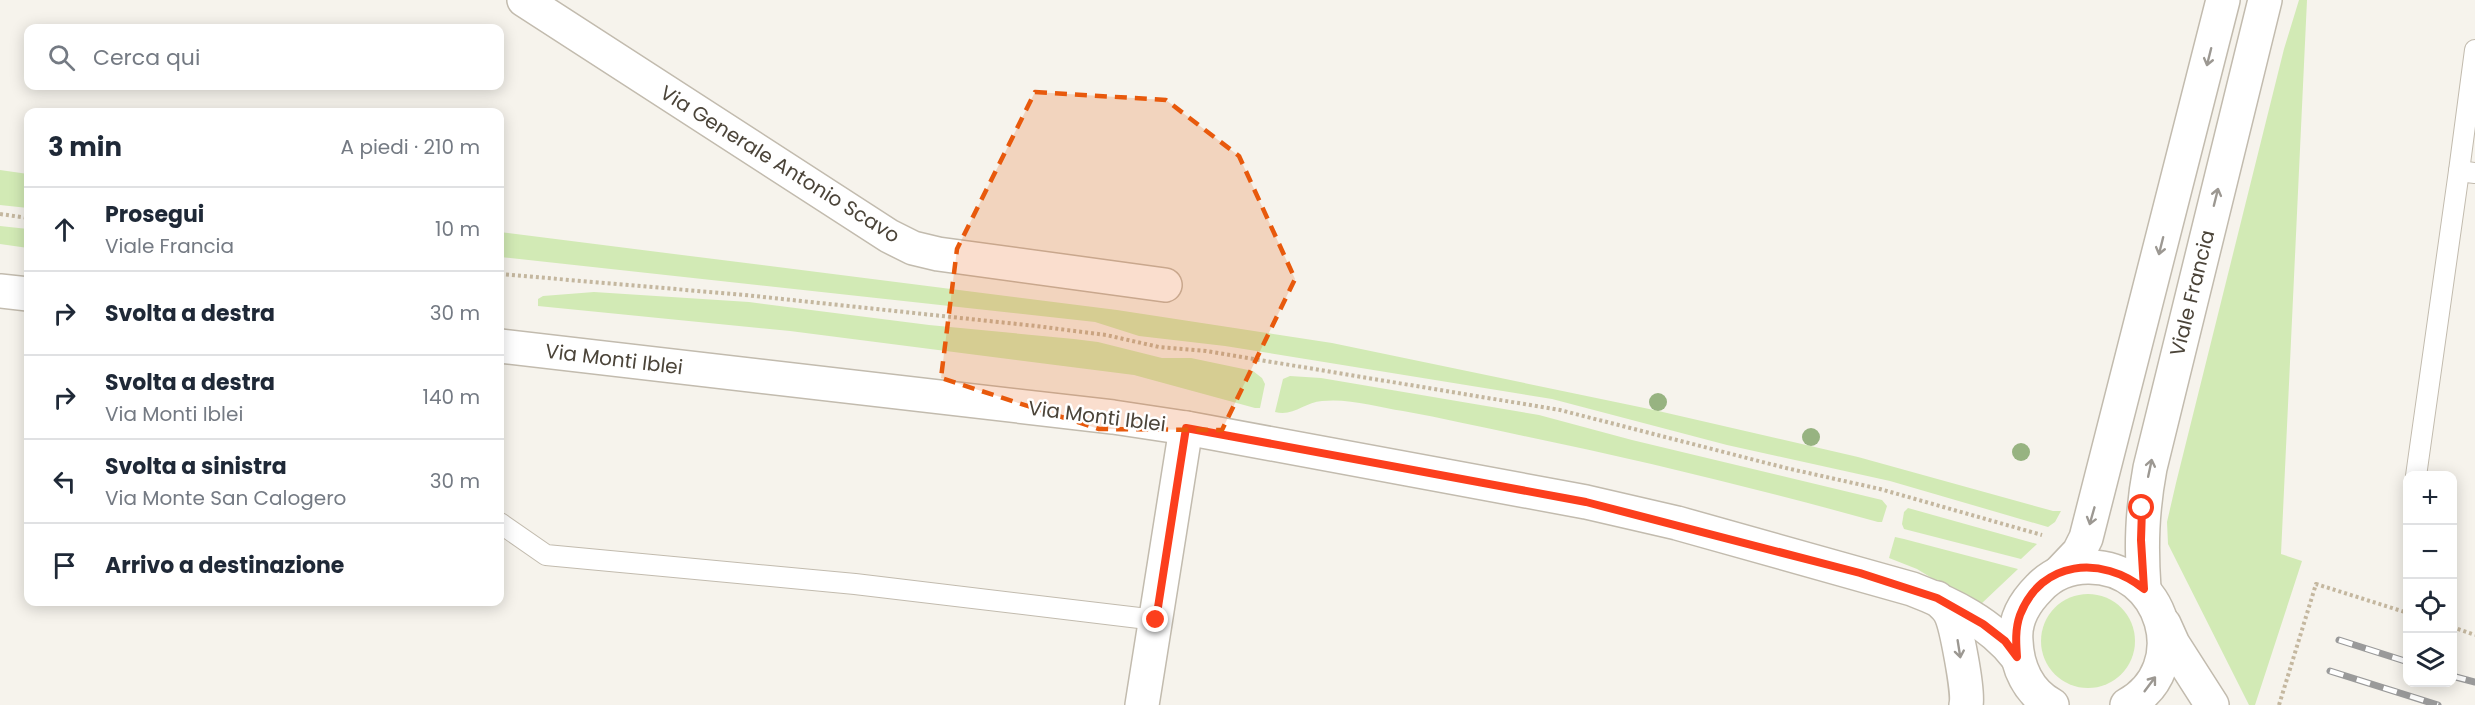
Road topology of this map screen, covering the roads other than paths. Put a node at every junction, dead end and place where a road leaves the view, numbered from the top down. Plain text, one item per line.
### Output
1 (524, 0) edge
2 (2223, 0) edge
3 (2265, 0) edge
4 (2475, 50) edge
5 (2467, 172) edge
6 (1165, 285) dead end
7 (0, 291) edge
8 (24, 294) edge
9 (504, 346) edge
10 (1186, 428) junction
11 (2417, 471) edge
12 (504, 526) edge
13 (2060, 572) junction
14 (2144, 589) junction
15 (1937, 598) junction
16 (2161, 617) junction
17 (1156, 620) junction
18 (2020, 665) junction
19 (1142, 705) edge
20 (1966, 705) edge
21 (2029, 705) edge
22 (2052, 705) edge
23 (2127, 705) edge
24 (2212, 705) edge

1 - 6 street, Via Generale Antonio Scavo
2 -> 13 street
14 -> 3 street, Viale Francia
4 - 5 lane
5 - 11 lane
7 - 8 street
9 - 10 street, Via Monti Iblei
10 - 15 street, Via Monti Iblei
10 - 17 street
12 - 17 lane
13 - 14 street
13 - 18 street
14 - 16 street
15 - 18 street, Via Monti Iblei
15 -> 20 street
23 -> 16 street
16 - 24 street
17 - 19 street
18 - 21 street
18 - 22 street, Via Monti Iblei

